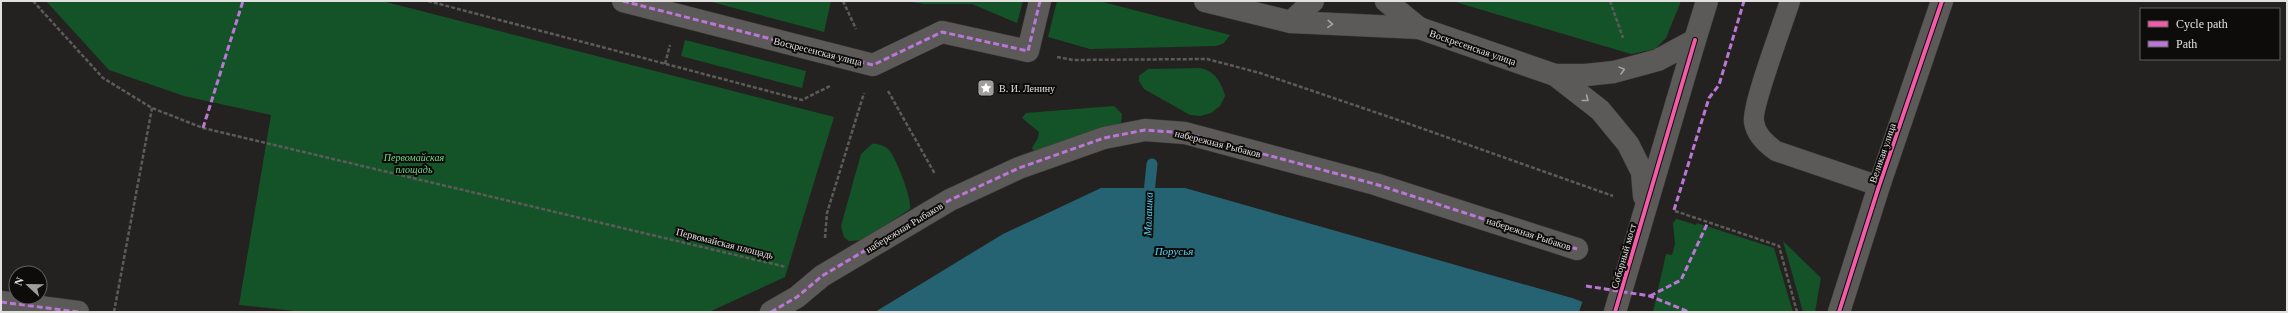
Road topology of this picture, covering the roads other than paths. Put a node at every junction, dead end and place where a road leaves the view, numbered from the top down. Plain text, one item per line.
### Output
1 (623, 1) edge
2 (1040, 1) edge
3 (1205, 1) edge
4 (1313, 1) edge
5 (1386, 1) edge
6 (1707, 1) edge
7 (1790, 1) edge
8 (1942, 1) edge
9 (1291, 22) junction
10 (1419, 28) junction
11 (1695, 40) junction
12 (1555, 75) junction
13 (1879, 186) junction
14 (1645, 205) junction
15 (1577, 249) dead end
16 (1, 302) edge
17 (78, 312) edge
18 (771, 312) edge
19 (1615, 312) edge
20 (1839, 312) edge

1 - 2 street, Воскресенская улица
3 - 9 street, Воскресенская улица
4 - 9 street
5 - 10 street
6 - 11 street
7 - 13 lane
8 - 13 street, Великая улица
9 -> 10 street, Воскресенская улица
10 - 12 street, Воскресенская улица
12 -> 11 street, Воскресенская улица
11 - 14 street, Соборный мост
12 -> 14 street
13 - 20 street, Великая улица
14 - 19 street, Соборный мост
15 - 18 street, набережная Рыбаков
16 - 17 street

